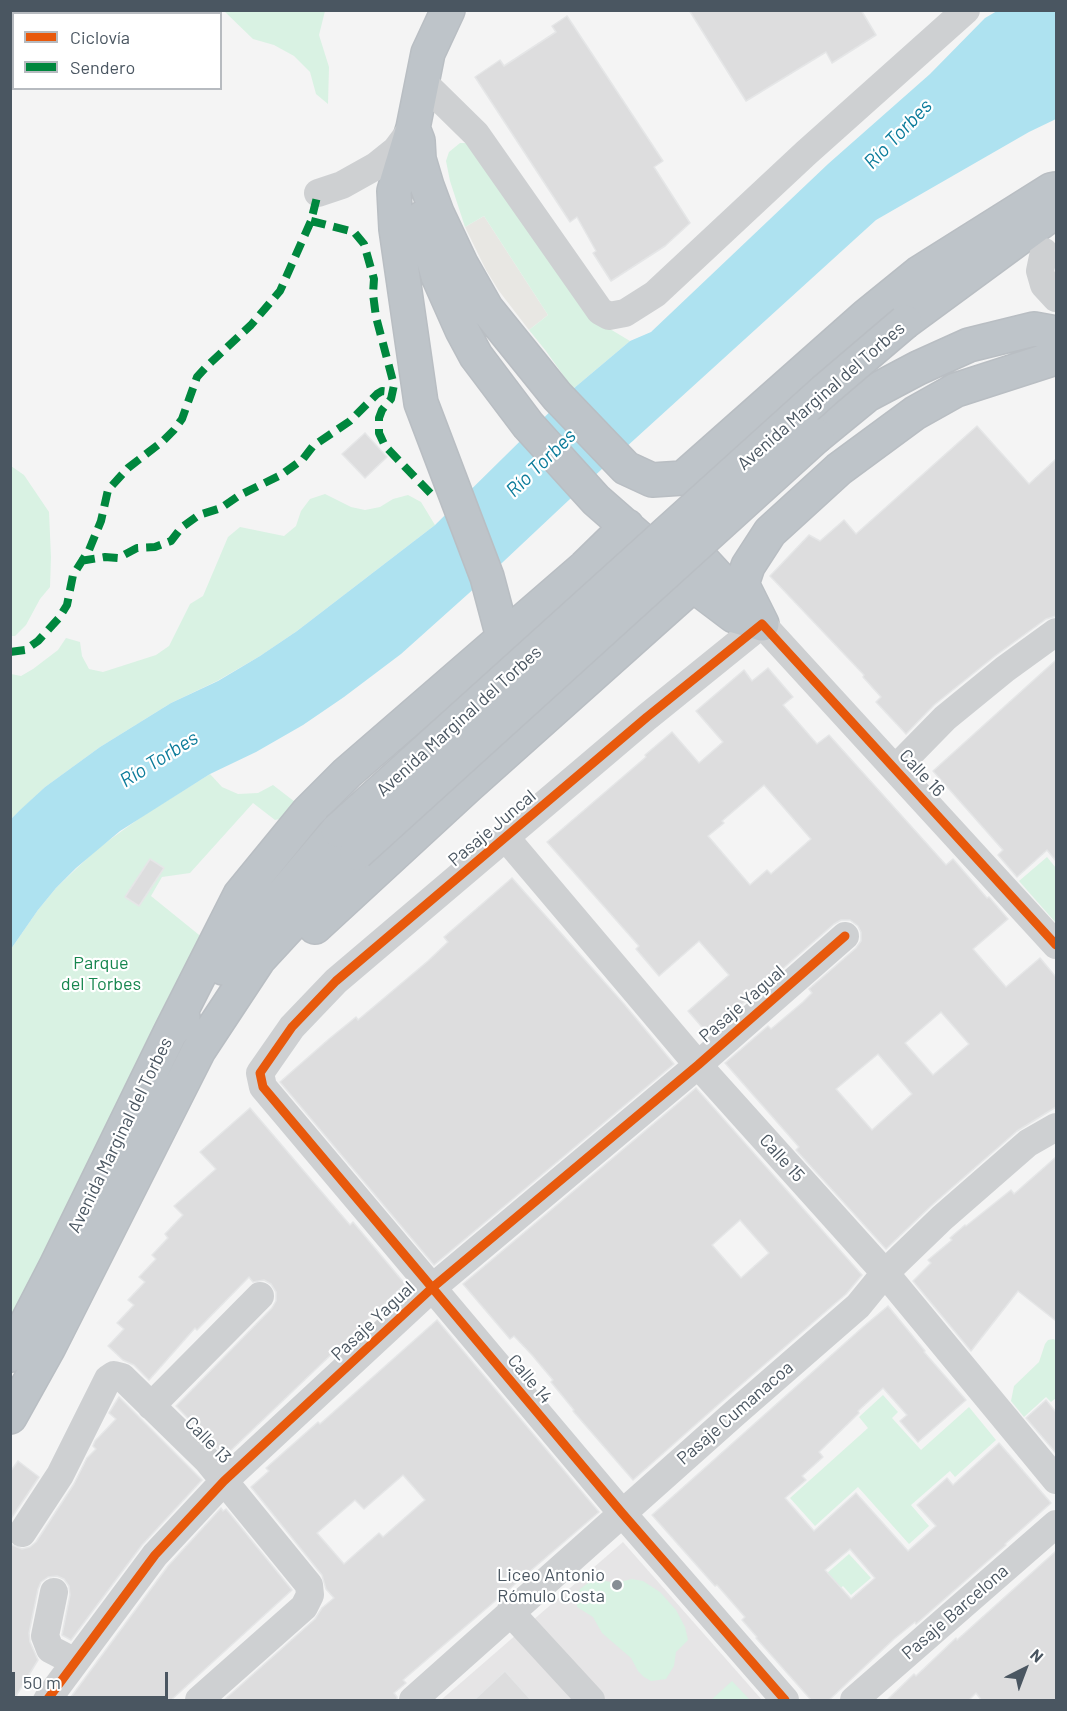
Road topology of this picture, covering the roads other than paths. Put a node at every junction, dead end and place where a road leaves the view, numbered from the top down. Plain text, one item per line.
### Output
1 (448, 10) edge
2 (966, 10) edge
3 (423, 81) junction
4 (412, 128) junction
5 (1056, 189) edge
6 (318, 193) dead end
7 (1056, 211) edge
8 (1044, 252) dead end
9 (1056, 298) edge
10 (1056, 333) edge
11 (1056, 350) edge
12 (702, 462) junction
13 (627, 526) junction
14 (770, 532) junction
15 (693, 585) junction
16 (762, 624) junction
17 (1056, 632) edge
18 (503, 637) junction
19 (896, 768) junction
20 (506, 838) junction
21 (348, 842) junction
22 (845, 936) dead end
23 (1056, 945) edge
24 (259, 959) junction
25 (170, 1033) junction
26 (698, 1065) junction
27 (260, 1073) joint
28 (1056, 1126) edge
29 (885, 1273) junction
30 (432, 1288) junction
31 (260, 1296) dead end
32 (10, 1354) edge
33 (151, 1406) junction
34 (10, 1417) edge
35 (1056, 1480) edge
36 (224, 1481) junction
37 (622, 1513) junction
38 (1056, 1524) edge
39 (22, 1533) dead end
40 (54, 1592) dead end
41 (510, 1612) junction
42 (75, 1662) junction
43 (47, 1701) edge
44 (199, 1701) edge
45 (413, 1701) edge
46 (591, 1701) edge
47 (785, 1701) edge
48 (854, 1701) edge

1 - 3 highway
2 - 3 street
3 - 4 highway
4 - 6 street
4 - 12 highway
4 - 13 highway
4 - 18 highway
5 - 12 highway
7 - 21 highway, Avenida Marginal del Torbes, bridge
8 - 9 street
10 - 21 highway, Avenida Marginal del Torbes, bridge
11 - 14 highway
12 - 14 highway
13 - 15 highway
13 - 16 highway
13 - 18 highway
14 - 16 highway
15 - 16 highway
15 - 24 highway
16 - 19 street, Calle 16
16 - 20 street, Pasaje Juncal
17 - 19 street
18 - 25 highway
19 - 23 street, Calle 16
20 - 26 street, Calle 15
20 - 27 street, Pasaje Juncal
21 - 24 highway, Avenida Marginal del Torbes
21 - 25 highway, Avenida Marginal del Torbes
22 - 26 street, Pasaje Yagual
24 - 34 highway, Avenida Marginal del Torbes
25 - 32 highway, Avenida Marginal del Torbes
26 - 29 street, Calle 15
26 - 30 street, Pasaje Yagual
27 - 30 street, Calle 14
28 - 29 street, Pasaje Cumanacoa
29 - 35 street, Calle 15
29 - 37 street, Pasaje Cumanacoa
30 - 36 street, Pasaje Yagual
30 - 37 street, Calle 14
31 - 33 street
33 - 36 street, Calle 13
33 - 39 street, Calle 13
36 - 42 street, Pasaje Yagual
36 - 44 street, Calle 13
37 - 41 street, Pasaje Cumanacoa
37 - 47 street, Calle 14
38 - 48 street, Pasaje Barcelona
40 - 42 street
41 - 45 street, Pasaje Cumanacoa
41 - 46 street
42 - 43 street, Pasaje Yagual

